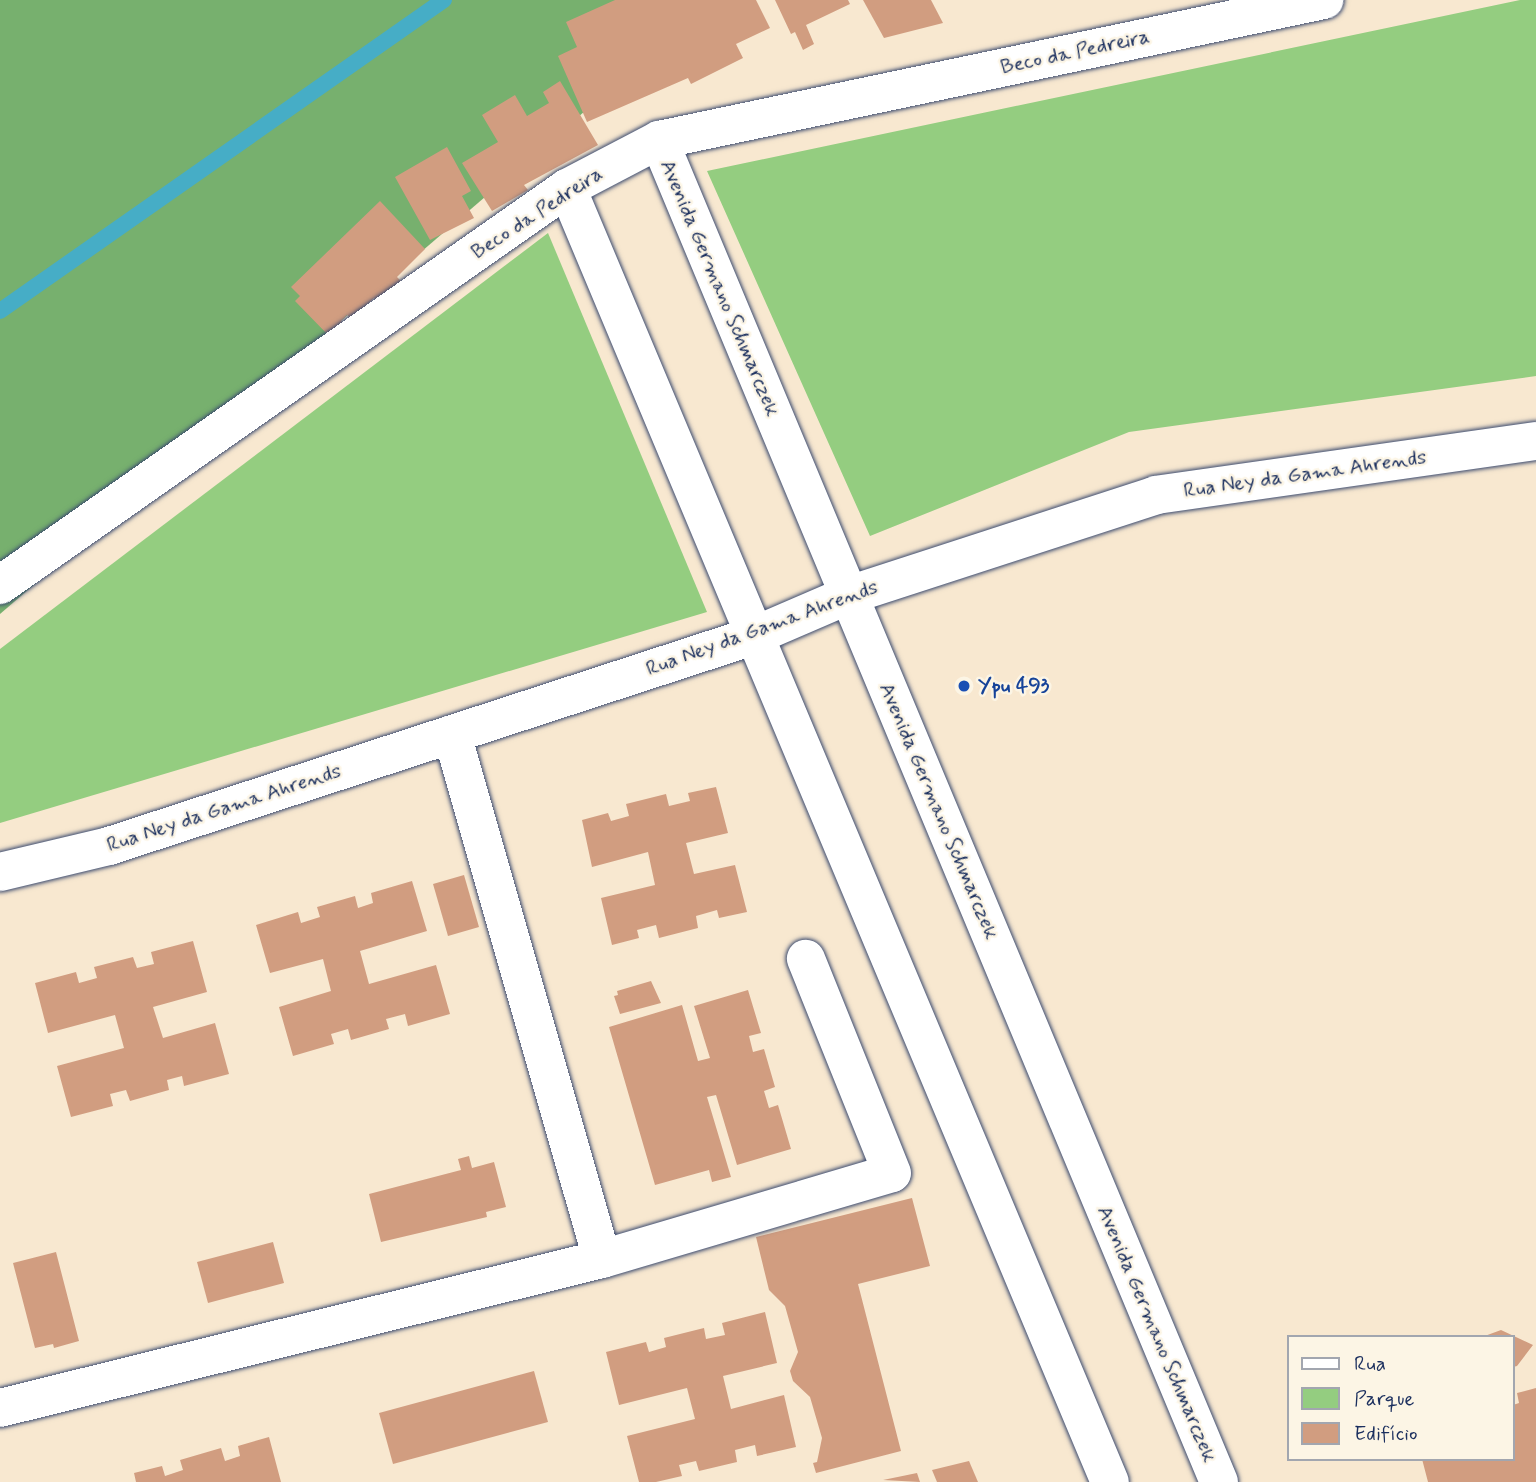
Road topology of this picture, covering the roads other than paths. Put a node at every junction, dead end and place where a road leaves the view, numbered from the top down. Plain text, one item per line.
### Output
1 (1324, 0) edge
2 (659, 140) junction
3 (567, 188) junction
4 (1536, 441) edge
5 (0, 585) edge
6 (849, 595) junction
7 (756, 635) junction
8 (452, 734) junction
9 (0, 872) edge
10 (806, 959) dead end
11 (602, 1259) junction
12 (0, 1408) edge
13 (1110, 1482) edge
14 (1219, 1482) edge

1 - 2 street, Beco da Pedreira
2 - 3 street, Beco da Pedreira
2 - 6 street, Avenida Germano Schmarczek
3 - 5 street, Beco da Pedreira
3 - 7 street
4 - 6 street, Rua Ney da Gama Ahrends
6 - 7 street, Rua Ney da Gama Ahrends
6 - 14 street, Avenida Germano Schmarczek
7 - 8 street, Rua Ney da Gama Ahrends
7 - 13 street
8 - 9 street, Rua Ney da Gama Ahrends
8 - 11 street
10 - 11 street
11 - 12 street

